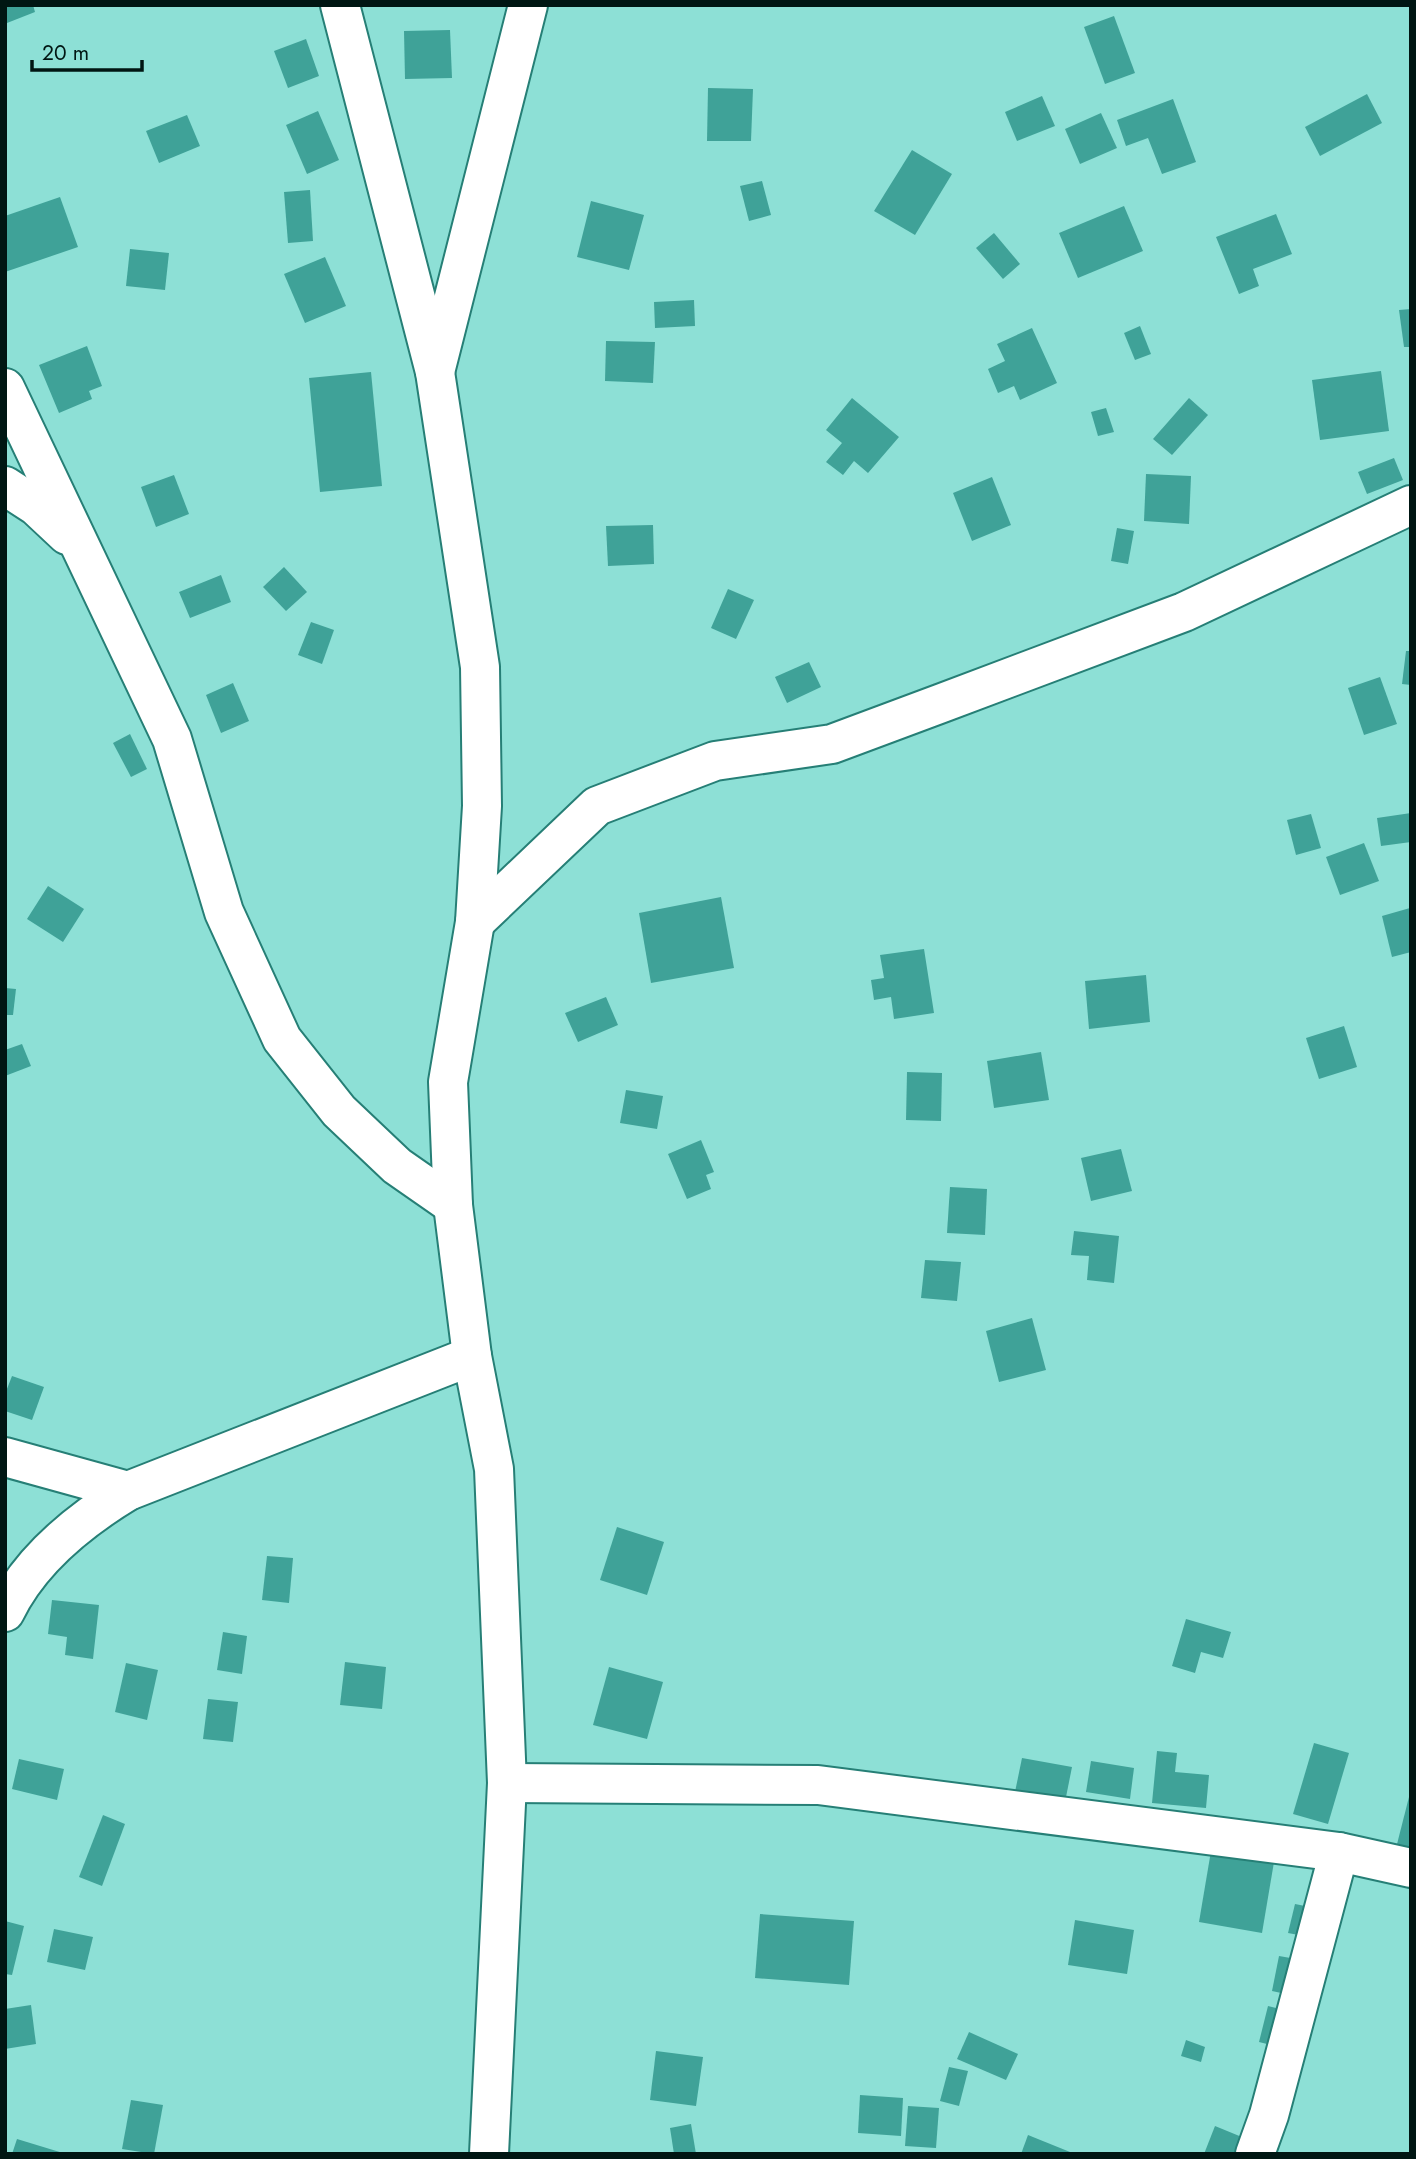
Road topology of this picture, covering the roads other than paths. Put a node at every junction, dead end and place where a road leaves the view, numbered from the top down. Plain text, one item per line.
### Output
1 (340, 5) edge
2 (528, 5) edge
3 (435, 372) junction
4 (5, 388) edge
5 (5, 486) edge
6 (1411, 505) edge
7 (77, 544) junction
8 (475, 922) junction
9 (453, 1205) junction
10 (472, 1356) junction
11 (5, 1457) edge
12 (128, 1491) junction
13 (5, 1612) edge
14 (507, 1783) junction
15 (1339, 1852) junction
16 (1411, 1868) edge
17 (489, 2154) edge
18 (1255, 2154) edge

1 - 3 street
2 - 3 street
3 - 8 street
4 - 7 street
5 - 7 street
6 - 8 street
7 - 9 street
8 - 9 street
9 - 10 street
10 - 12 street
10 - 14 street
11 - 12 street
12 - 13 street
14 - 15 street
14 - 17 street
15 - 16 street
15 - 18 street

